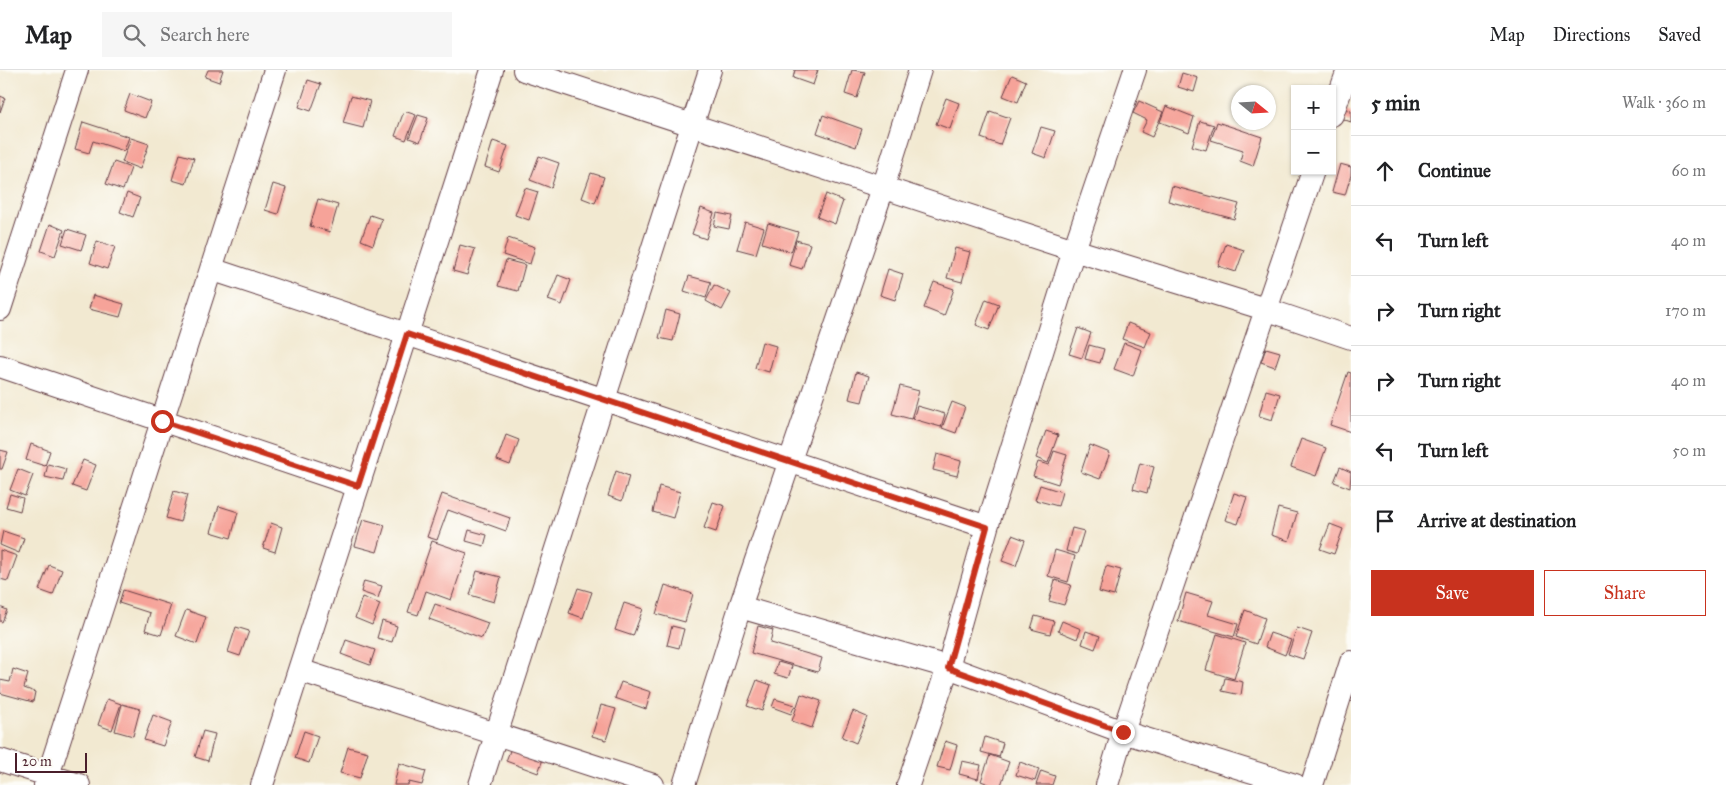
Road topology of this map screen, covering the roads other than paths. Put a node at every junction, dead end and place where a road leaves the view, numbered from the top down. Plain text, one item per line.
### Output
1 (77, 70) edge
2 (275, 70) edge
3 (492, 70) edge
4 (524, 70) edge
5 (710, 70) edge
6 (920, 70) edge
7 (1135, 70) edge
8 (1348, 70) edge
9 (1336, 104) edge
10 (692, 125) junction
11 (1312, 175) edge
12 (883, 188) junction
13 (1074, 250) junction
14 (211, 268) junction
15 (0, 309) edge
16 (1266, 309) junction
17 (407, 334) junction
18 (1351, 338) edge
19 (0, 366) edge
20 (604, 400) junction
21 (162, 421) junction
22 (790, 462) junction
23 (358, 486) junction
24 (987, 527) junction
25 (740, 607) junction
26 (1351, 662) edge
27 (948, 668) junction
28 (299, 670) junction
29 (1123, 732) junction
30 (496, 734) junction
31 (0, 760) edge
32 (46, 780) edge
33 (79, 785) edge
34 (262, 785) edge
35 (480, 785) edge
36 (653, 785) edge
37 (684, 785) edge
38 (908, 785) edge
39 (1107, 785) edge
40 (1295, 785) edge
41 (1312, 785) edge

1 - 15 street
2 - 14 street
3 - 17 street
4 - 10 street
5 - 10 street
6 - 12 street
7 - 13 street
8 - 9 street
10 - 12 street
10 - 20 street
11 - 16 street
12 - 13 street
12 - 22 street
13 - 16 street
13 - 24 street
14 - 17 street
14 - 21 street
16 - 18 street
16 - 29 street
17 - 20 street
17 - 23 street
19 - 21 street
20 - 22 street
20 - 30 street
21 - 23 street
21 - 32 street
22 - 24 street
22 - 25 street
23 - 28 street
24 - 27 street
25 - 27 street
25 - 37 street
26 - 41 street
27 - 29 street
27 - 38 street
28 - 30 street
28 - 34 street
29 - 39 street
29 - 40 street
30 - 35 street
30 - 36 street
31 - 32 street
32 - 33 street

